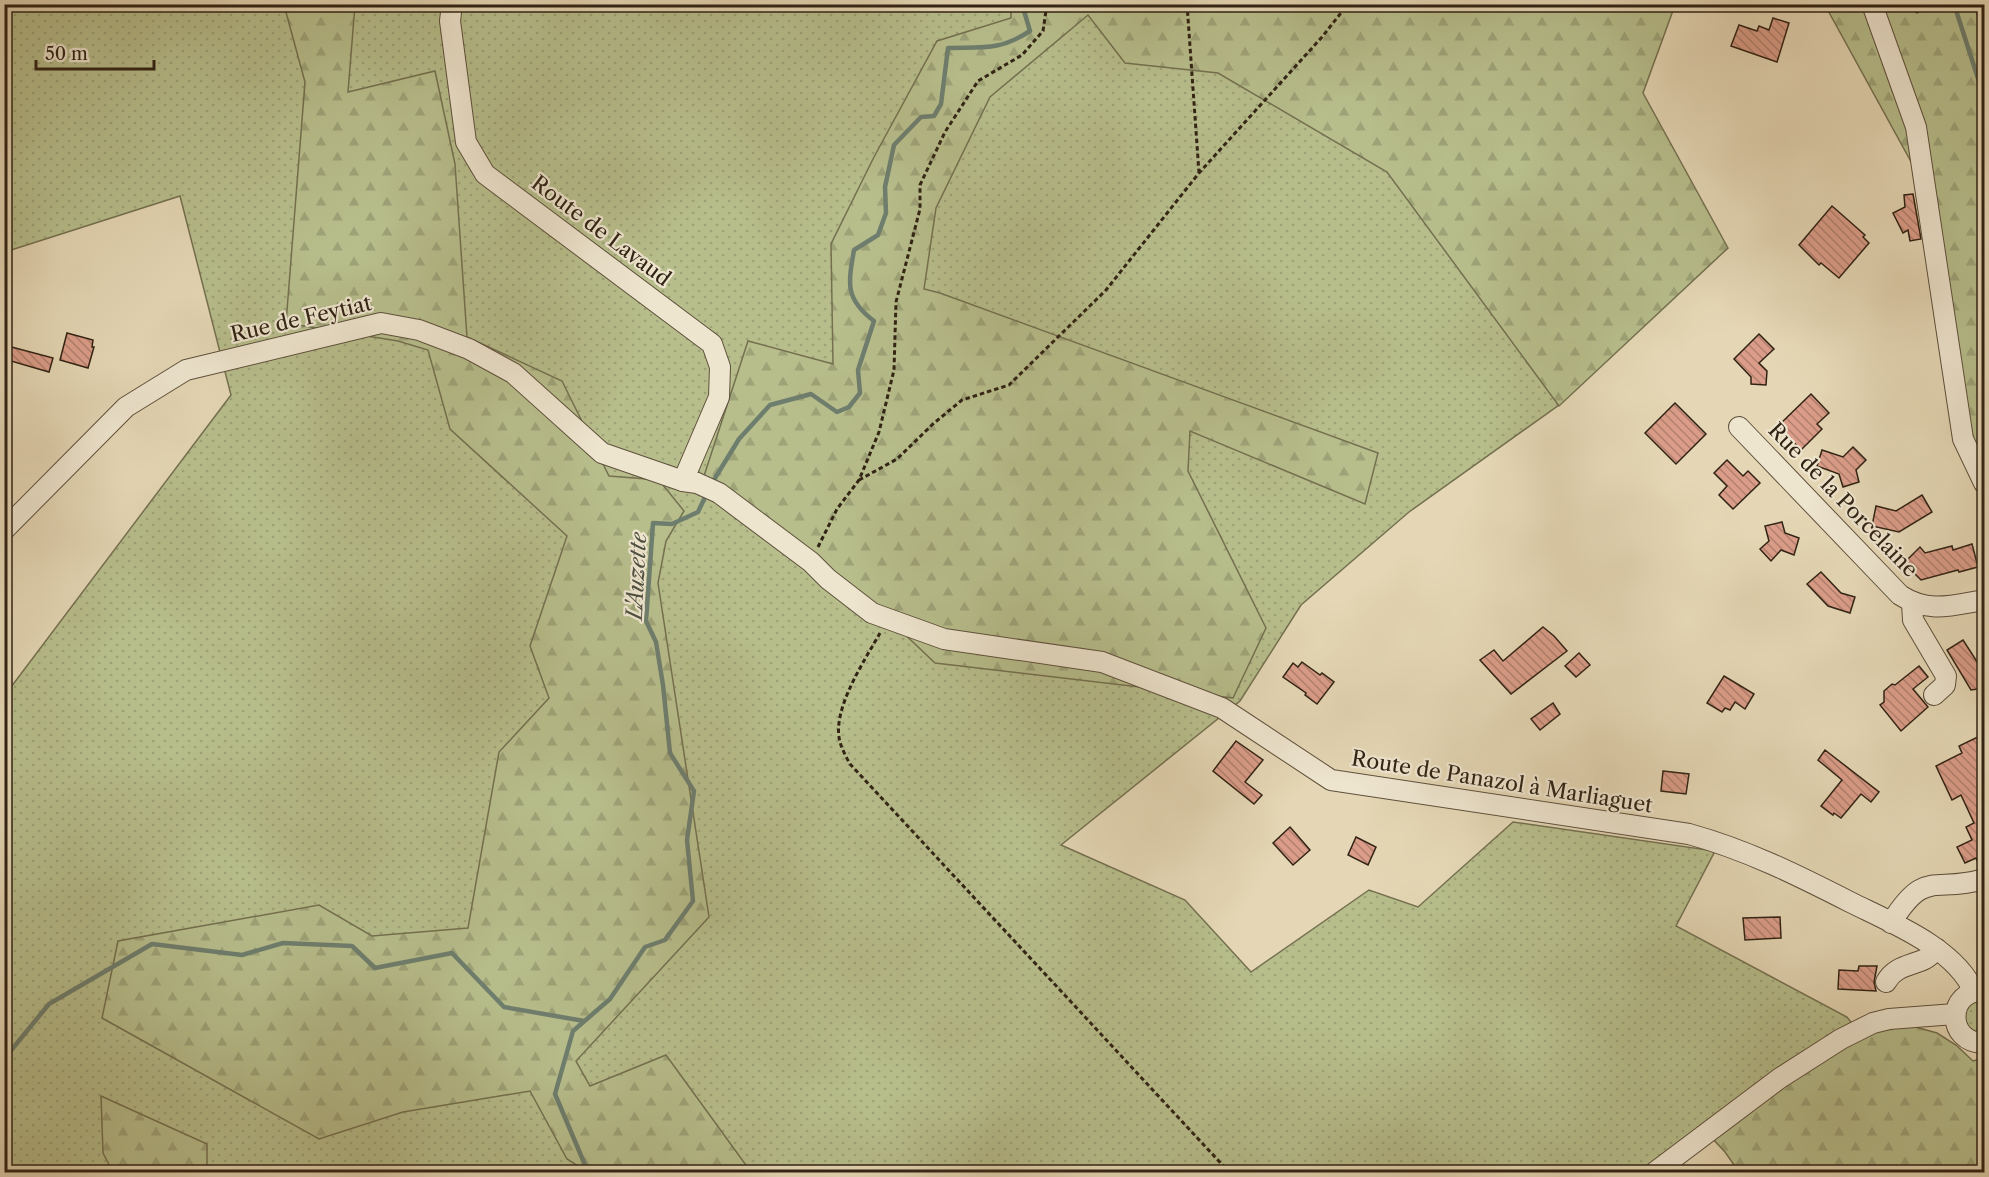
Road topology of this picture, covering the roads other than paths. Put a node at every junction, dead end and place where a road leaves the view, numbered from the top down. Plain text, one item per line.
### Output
1 (452, 4) edge
2 (1872, 4) edge
3 (1739, 427) dead end
4 (690, 482) junction
5 (1984, 483) edge
6 (4, 530) edge
7 (1984, 600) edge
8 (1912, 603) junction
9 (1934, 695) dead end
10 (1984, 879) edge
11 (1892, 923) junction
12 (1937, 950) junction
13 (1886, 982) dead end
14 (1979, 991) edge
15 (1955, 1014) junction
16 (1984, 1043) edge
17 (1655, 1173) edge

1 - 4 street, Route de Lavaud
2 - 5 street
3 - 8 street, Rue de la Porcelaine
4 - 6 street, Rue de Feytiat
4 - 11 street, Route de Panazol à Marliaguet
7 - 8 street, Rue de la Porcelaine
8 - 9 street
10 - 11 street
11 - 12 street, Route de Panazol à Marliaguet
12 - 13 street
12 - 14 street, Route de Panazol à Marliaguet
14 - 15 street
15 - 16 street
15 - 17 street

